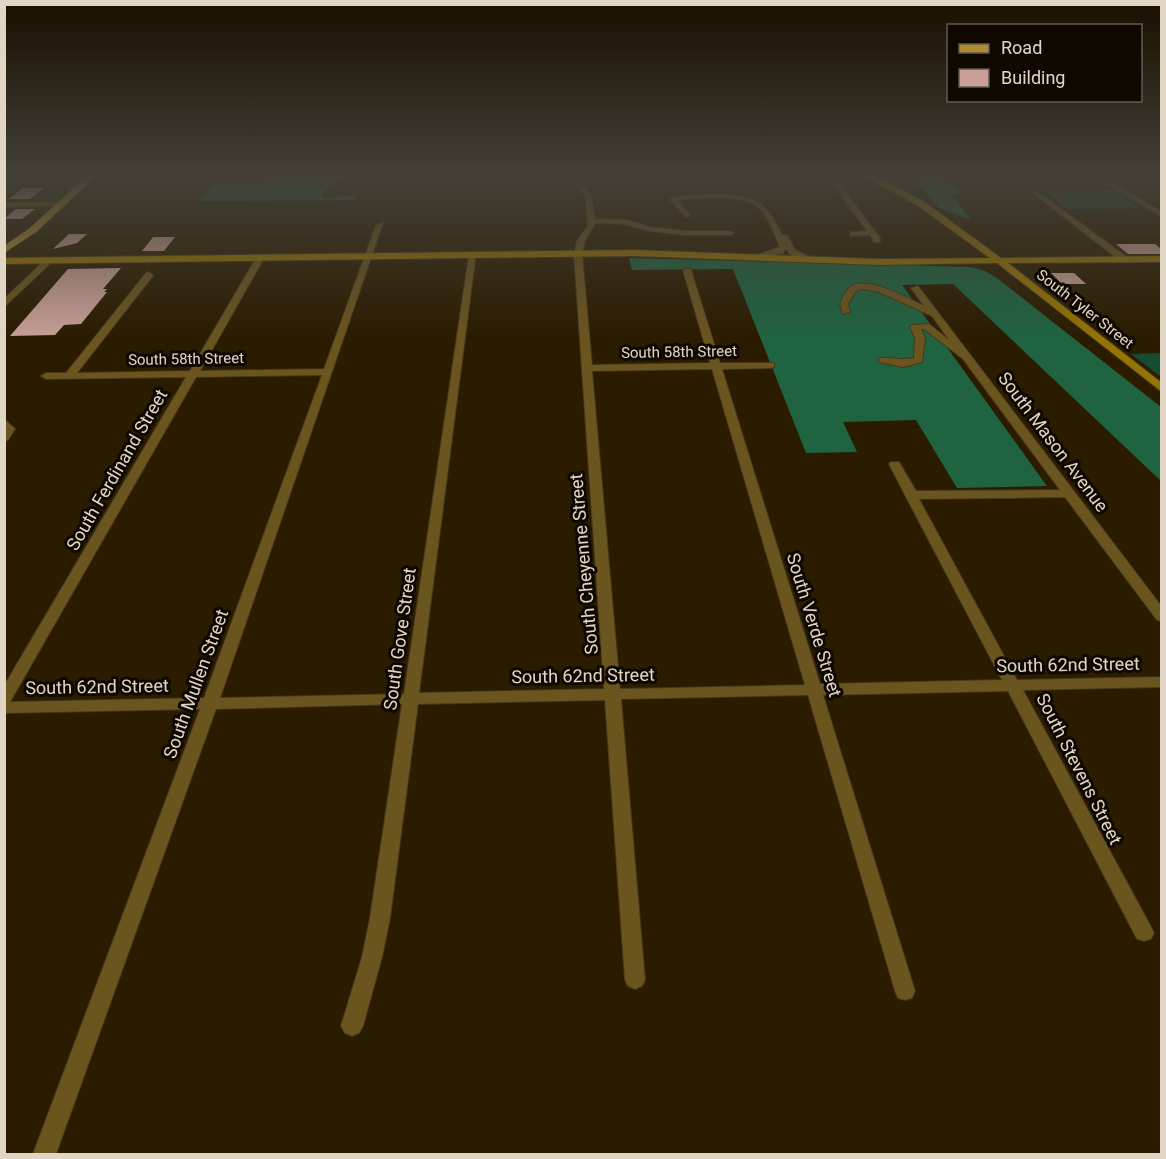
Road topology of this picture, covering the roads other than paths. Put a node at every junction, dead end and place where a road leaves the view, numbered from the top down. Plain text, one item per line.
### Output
1 (33, 230) edge
2 (378, 230) edge
3 (589, 230) edge
4 (660, 230) edge
5 (776, 230) edge
6 (778, 230) edge
7 (870, 230) edge
8 (958, 230) edge
9 (1085, 230) edge
10 (729, 233) dead end
11 (853, 234) dead end
12 (4, 250) edge
13 (578, 254) junction
14 (473, 255) junction
15 (369, 256) junction
16 (760, 257) junction
17 (260, 258) junction
18 (807, 259) junction
19 (1161, 259) edge
20 (50, 260) junction
21 (1125, 260) junction
22 (4, 261) edge
23 (1000, 262) junction
24 (687, 270) dead end
25 (149, 275) dead end
26 (915, 288) dead end
27 (4, 304) edge
28 (846, 312) dead end
29 (935, 315) junction
30 (882, 360) dead end
31 (970, 361) junction
32 (717, 366) junction
33 (771, 366) dead end
34 (587, 368) junction
35 (327, 372) junction
36 (193, 374) junction
37 (46, 376) dead end
38 (69, 376) junction
39 (1161, 389) edge
40 (4, 422) edge
41 (4, 438) edge
42 (895, 464) dead end
43 (1069, 493) junction
44 (911, 495) junction
45 (1161, 617) edge
46 (1161, 682) edge
47 (1013, 685) junction
48 (814, 691) junction
49 (613, 694) junction
50 (412, 699) junction
51 (4, 700) edge
52 (210, 704) junction
53 (4, 708) edge
54 (1144, 933) dead end
55 (635, 980) dead end
56 (905, 991) dead end
57 (352, 1026) dead end
58 (44, 1155) edge

1 - 12 main road
2 - 15 street, South Mullen Street
3 - 13 street
4 - 10 street
5 - 16 street
6 - 18 street
7 - 11 street
8 - 23 main road, South Tyler Street
9 - 21 street
13 - 14 main road
13 - 16 main road
13 - 34 street, South Cheyenne Street
14 - 15 main road
14 - 50 street, South Gove Street
15 - 17 main road
15 - 35 street, South Mullen Street
16 - 18 main road
17 - 20 main road
17 - 36 street, South Ferdinand Street
18 - 23 main road
19 - 21 main road
20 - 22 main road
20 - 27 street
21 - 23 main road
23 - 39 main road, South Tyler Street
24 - 32 street, South Verde Street
25 - 38 street
26 - 29 street, South Mason Avenue
28 - 29 street
29 - 31 street, South Mason Avenue
30 - 31 street
31 - 43 street, South Mason Avenue
32 - 33 street, South 58th Street
32 - 34 street, South 58th Street
32 - 48 street, South Verde Street
34 - 49 street, South Cheyenne Street
35 - 36 street, South 58th Street
35 - 52 street, South Mullen Street
36 - 38 street, South 58th Street
36 - 51 street, South Ferdinand Street
37 - 38 street, South 58th Street
40 - 41 street
42 - 44 street, South Stevens Street
43 - 44 street
43 - 45 street, South Mason Avenue
44 - 47 street, South Stevens Street
46 - 47 street, South 62nd Street
47 - 48 street, South 62nd Street
47 - 54 street, South Stevens Street
48 - 49 street, South 62nd Street
48 - 56 street, South Verde Street
49 - 50 street, South 62nd Street
49 - 55 street, South Cheyenne Street
50 - 52 street, South 62nd Street
50 - 57 street, South Gove Street
52 - 53 street, South 62nd Street
52 - 58 street, South Mullen Street

